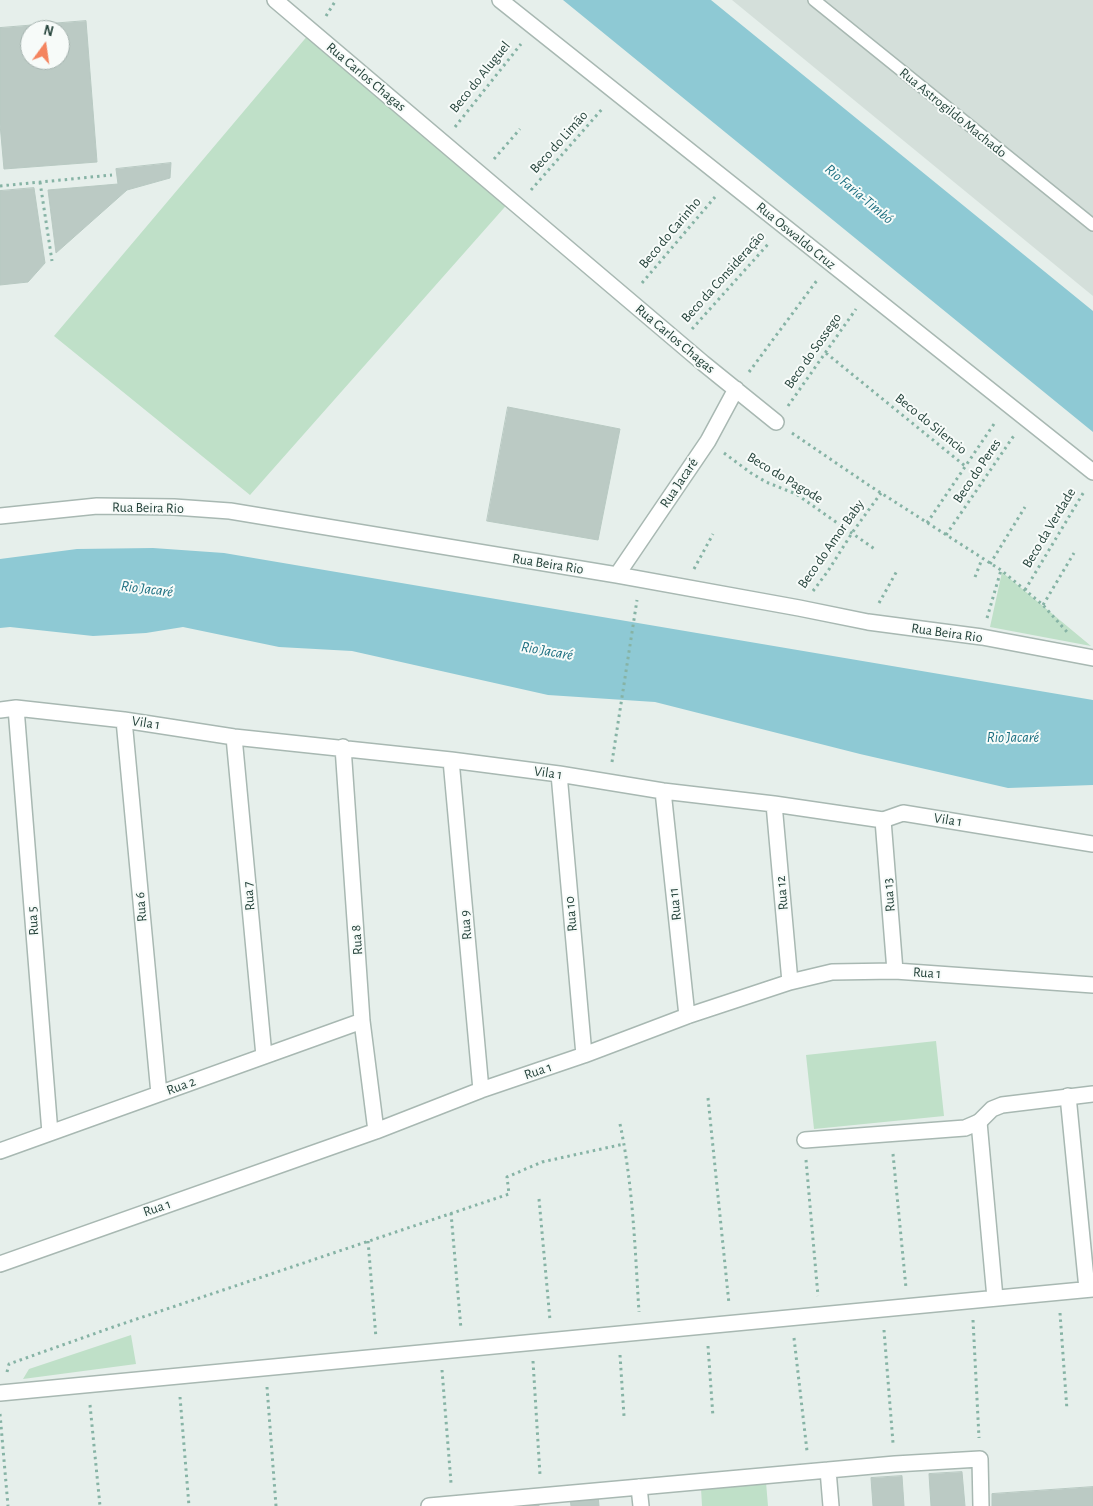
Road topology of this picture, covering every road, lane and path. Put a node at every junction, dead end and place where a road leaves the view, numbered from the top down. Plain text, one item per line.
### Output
1 (275, 0) edge
2 (500, 0) edge
3 (814, 0) edge
4 (534, 28) junction
5 (617, 93) junction
6 (520, 129) dead end
7 (443, 141) junction
8 (481, 174) junction
9 (112, 175) dead end
10 (40, 182) junction
11 (728, 182) junction
12 (0, 186) edge
13 (518, 205) junction
14 (1093, 225) edge
15 (784, 227) junction
16 (52, 261) dead end
17 (830, 264) junction
18 (868, 292) junction
19 (628, 299) junction
20 (680, 343) junction
21 (825, 353) junction
22 (736, 389) junction
23 (1007, 404) junction
24 (1026, 418) junction
25 (776, 422) junction
26 (708, 441) junction
27 (965, 466) junction
28 (1091, 479) edge
29 (881, 493) junction
30 (1025, 507) dead end
31 (0, 516) edge
32 (927, 523) junction
33 (852, 533) junction
34 (713, 534) dead end
35 (946, 535) junction
36 (876, 550) dead end
37 (1074, 553) dead end
38 (982, 559) junction
39 (990, 564) junction
40 (898, 568) dead end
41 (1001, 570) junction
42 (617, 575) junction
43 (975, 577) dead end
44 (684, 587) junction
45 (1024, 590) junction
46 (1043, 605) junction
47 (799, 608) junction
48 (636, 611) dead end
49 (868, 622) junction
50 (982, 637) junction
51 (1091, 657) edge
52 (16, 708) junction
53 (0, 710) edge
54 (124, 720) junction
55 (234, 737) junction
56 (343, 747) junction
57 (451, 760) junction
58 (559, 774) junction
59 (609, 782) junction
60 (663, 791) junction
61 (774, 804) junction
62 (883, 820) junction
63 (1093, 844) edge
64 (895, 971) junction
65 (790, 982) junction
66 (1093, 985) edge
67 (687, 1016) junction
68 (362, 1020) junction
69 (584, 1055) junction
70 (264, 1056) junction
71 (481, 1090) junction
72 (159, 1094) junction
73 (1093, 1094) edge
74 (1068, 1096) junction
75 (708, 1098) dead end
76 (979, 1122) junction
77 (620, 1124) dead end
78 (376, 1132) junction
79 (50, 1133) junction
80 (891, 1134) junction
81 (805, 1140) joint
82 (624, 1144) junction
83 (0, 1151) edge
84 (539, 1199) dead end
85 (451, 1213) junction
86 (368, 1242) junction
87 (0, 1264) edge
88 (1090, 1289) edge
89 (1058, 1292) junction
90 (995, 1298) junction
91 (972, 1300) junction
92 (908, 1306) junction
93 (883, 1309) junction
94 (819, 1315) junction
95 (792, 1318) junction
96 (731, 1323) junction
97 (706, 1326) junction
98 (641, 1332) junction
99 (618, 1334) junction
100 (552, 1340) junction
101 (532, 1342) junction
102 (463, 1349) junction
103 (441, 1351) junction
104 (377, 1357) junction
105 (265, 1368) junction
106 (178, 1376) junction
107 (89, 1385) junction
108 (2, 1393) edge
109 (1067, 1410) dead end
110 (0, 1414) edge
111 (624, 1416) dead end
112 (713, 1418) dead end
113 (980, 1459) junction
114 (895, 1464) junction
115 (828, 1470) junction
116 (809, 1472) junction
117 (639, 1487) junction
118 (541, 1496) junction
119 (452, 1504) junction
120 (8, 1506) edge
121 (100, 1506) edge
122 (189, 1506) edge
123 (276, 1506) edge
124 (429, 1506) edge
125 (641, 1506) edge
126 (831, 1506) edge
127 (981, 1506) edge

1 - 7 street, Rua Carlos Chagas
2 - 4 street, Rua Oswaldo Cruz
3 - 14 lane, Rua Astrogildo Machado
4 - 5 street, Rua Oswaldo Cruz
4 - 7 path, Beco do Aluguel
5 - 11 street, Rua Oswaldo Cruz
5 - 13 path, Beco do Limão
6 - 8 path
7 - 8 street, Rua Carlos Chagas
8 - 13 street, Rua Carlos Chagas
9 - 10 path
10 - 12 path
10 - 16 path
11 - 15 street, Rua Oswaldo Cruz
11 - 19 path, Beco do Carinho
13 - 19 street, Rua Carlos Chagas
15 - 17 street, Rua Oswaldo Cruz
15 - 20 path, Beco da Consideração
17 - 18 street, Rua Oswaldo Cruz
17 - 22 path
18 - 21 path, Beco do Sossego
18 - 23 street, Rua Oswaldo Cruz
19 - 20 street, Rua Carlos Chagas
20 - 22 street, Rua Carlos Chagas
21 - 25 path, Beco do Sossego
21 - 27 path, Beco do Silencio
22 - 25 street, Rua Carlos Chagas
22 - 26 street, Rua Jacaré
23 - 24 street, Rua Oswaldo Cruz
23 - 27 path, Beco do Silencio
24 - 28 street, Rua Oswaldo Cruz
24 - 35 path, Beco do Peres
25 - 29 path
26 - 33 path, Beco do Pagode
26 - 42 street, Rua Jacaré
27 - 32 path
28 - 45 path, Beco da Verdade
29 - 32 path
29 - 33 path, Beco do Amor Baby
30 - 39 path
31 - 42 street, Rua Beira Rio
32 - 35 path
33 - 36 path, Beco do Pagode
33 - 47 path, Beco do Amor Baby
34 - 44 path
35 - 38 path
37 - 46 path
38 - 39 path
38 - 43 path
39 - 41 path
40 - 49 path
41 - 45 path
41 - 50 path
42 - 44 street, Rua Beira Rio
44 - 47 street, Rua Beira Rio
45 - 46 path
46 - 51 path
47 - 49 street, Rua Beira Rio
48 - 59 path
49 - 50 street, Rua Beira Rio
50 - 51 street, Rua Beira Rio
52 - 53 street, Vila 1
52 - 54 street, Vila 1
52 - 79 street, Rua 5
54 - 55 street, Vila 1
54 - 72 street, Rua 6
55 - 56 street, Vila 1
55 - 70 street, Rua 7
56 - 57 street, Vila 1
56 - 68 street, Rua 8
57 - 58 street, Vila 1
57 - 71 street, Rua 9
58 - 59 street, Vila 1
58 - 69 street, Rua 10
59 - 60 street, Vila 1
60 - 61 street, Vila 1
60 - 67 street, Rua 11
61 - 62 street, Vila 1
61 - 65 street, Rua 12
62 - 63 street, Vila 1
62 - 64 street, Rua 13
64 - 65 street, Rua 1
64 - 66 street, Rua 1
65 - 67 street, Rua 1
67 - 69 street, Rua 1
68 - 70 street, Rua 2
68 - 78 street, Rua 8
69 - 71 street, Rua 1
70 - 72 street, Rua 2
71 - 78 street, Rua 1
72 - 79 street, Rua 2
73 - 74 street
74 - 76 street
74 - 88 street
75 - 96 path
76 - 80 street
76 - 90 street
77 - 82 path
78 - 87 street, Rua 1
79 - 83 street, Rua 2
80 - 81 street
80 - 92 path
81 - 94 path
82 - 85 path
82 - 98 path
84 - 100 path
85 - 86 path
85 - 102 path
86 - 104 path
86 - 108 path
88 - 89 street
89 - 90 street
89 - 109 path
90 - 91 street
91 - 92 street
91 - 113 path
92 - 93 street
93 - 94 street
93 - 114 path
94 - 95 street
95 - 96 street
95 - 116 path
96 - 97 street
97 - 98 street
97 - 112 path
98 - 99 street
99 - 100 street
99 - 111 path
100 - 101 street
101 - 102 street
101 - 118 path
102 - 103 street
103 - 104 street
103 - 119 path
104 - 105 street
105 - 106 street
105 - 123 path
106 - 107 street
106 - 122 path
107 - 108 street
107 - 121 path
110 - 120 path
113 - 114 street
113 - 127 street
114 - 115 street
115 - 116 street
115 - 126 street
116 - 117 street
117 - 118 street
117 - 125 street
118 - 119 street
119 - 124 street

